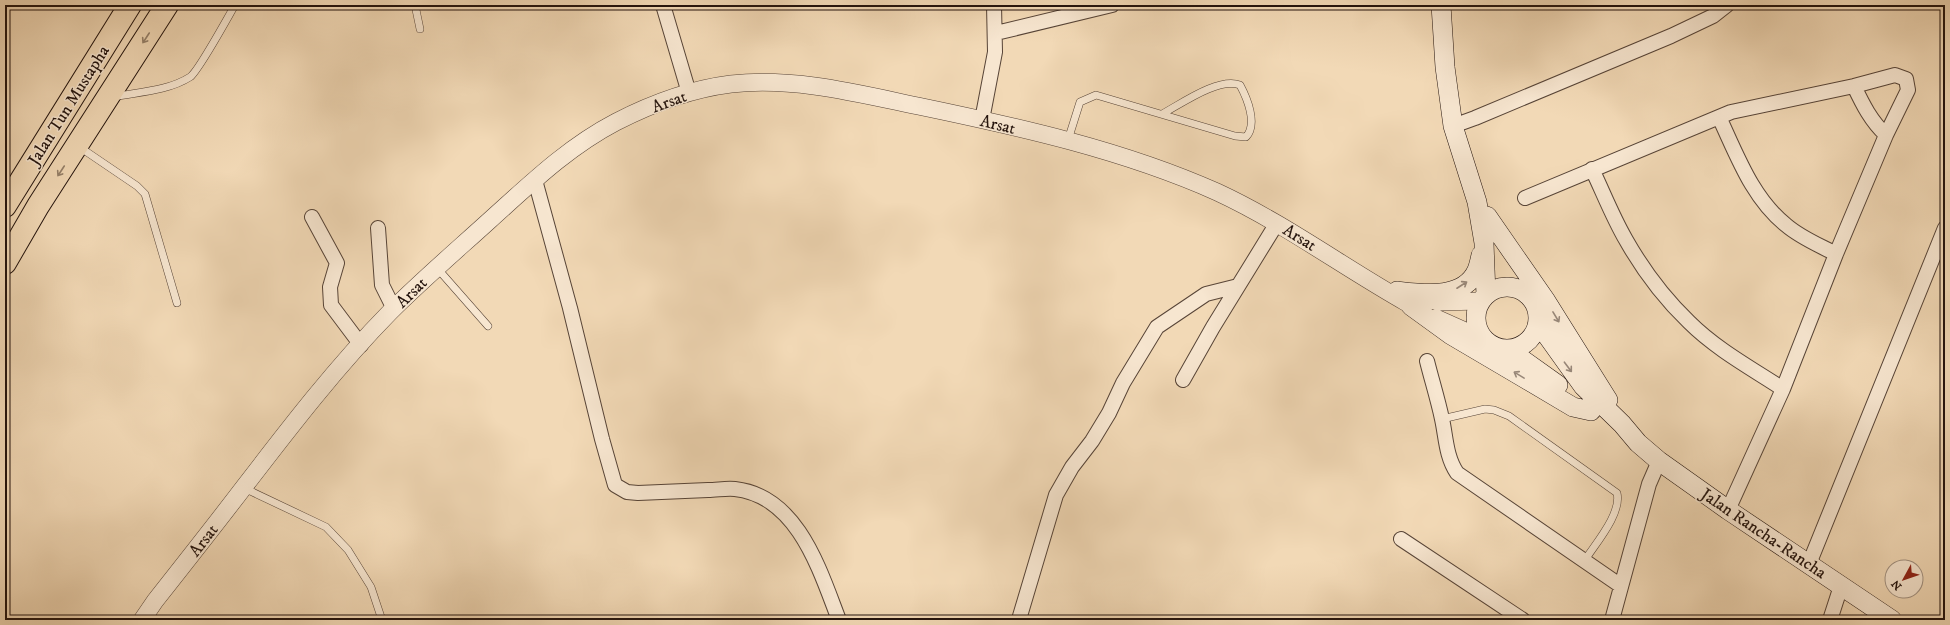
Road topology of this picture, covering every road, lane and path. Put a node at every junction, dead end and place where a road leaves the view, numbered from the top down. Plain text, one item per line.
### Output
1 (130, 5) edge
2 (167, 5) edge
3 (235, 5) edge
4 (415, 5) edge
5 (663, 5) edge
6 (994, 5) edge
7 (1112, 5) edge
8 (1441, 5) edge
9 (1727, 5) edge
10 (420, 29) dead end
11 (996, 32) junction
12 (1854, 86) junction
13 (689, 93) junction
14 (107, 99) junction
15 (1162, 114) junction
16 (1719, 117) junction
17 (982, 120) junction
18 (1453, 126) junction
19 (1886, 135) junction
20 (1068, 142) junction
21 (77, 146) junction
22 (1592, 169) junction
23 (535, 180) junction
24 (1525, 198) dead end
25 (5, 205) edge
26 (1482, 209) junction
27 (312, 217) dead end
28 (1277, 223) junction
29 (378, 228) dead end
30 (1945, 228) edge
31 (1484, 244) junction
32 (1836, 254) junction
33 (6, 260) edge
34 (437, 267) junction
35 (1375, 284) junction
36 (1238, 286) junction
37 (1521, 289) junction
38 (1397, 291) junction
39 (1483, 298) junction
40 (177, 303) dead end
41 (1411, 306) junction
42 (394, 309) junction
43 (1538, 324) junction
44 (488, 326) dead end
45 (1483, 339) junction
46 (361, 345) junction
47 (1509, 350) junction
48 (1427, 361) dead end
49 (1183, 380) dead end
50 (1784, 389) junction
51 (1591, 411) junction
52 (1442, 418) junction
53 (1622, 424) junction
54 (1638, 443) junction
55 (1659, 461) junction
56 (243, 488) junction
57 (1728, 510) junction
58 (1401, 539) dead end
59 (1584, 560) junction
60 (1809, 564) junction
61 (1621, 586) junction
62 (1841, 586) junction
63 (1020, 616) dead end
64 (142, 620) edge
65 (382, 620) edge
66 (839, 620) edge
67 (1523, 620) edge
68 (1612, 620) edge
69 (1830, 620) edge
70 (1892, 620) edge

1 - 25 main road, Jalan Tun Mustapha
2 -> 14 main road
3 - 14 lane
4 - 10 lane
5 - 13 street
6 - 11 street
7 - 11 street
8 - 18 main road
9 - 18 street
11 - 17 street
12 - 16 street
12 - 19 street
12 - 19 street
13 - 17 street, Arsat
13 - 23 street, Arsat
14 - 21 main road
15 - 15 lane
15 - 20 lane
16 - 22 street
16 - 32 street
17 - 20 street, Arsat
18 - 26 main road
19 - 32 street
20 - 28 street, Arsat
21 -> 33 main road
21 - 40 lane
22 - 24 street
22 - 50 street
23 - 34 street, Arsat
23 - 66 street
26 - 31 main road
26 - 37 main road
26 -> 53 main road
27 - 46 street
28 - 35 street, Arsat
28 - 36 street
29 - 42 street
30 - 60 street
38 -> 31 main road
31 - 39 main road
32 - 50 street
34 - 42 street, Arsat
34 - 44 lane
35 - 38 street
35 - 41 street
36 - 49 street
36 - 63 street
37 - 39 main road
37 - 43 main road
38 - 39 street
39 - 45 main road
41 - 45 street
51 -> 41 main road
42 - 46 street, Arsat
43 - 47 main road
43 -> 53 main road
45 - 47 main road
46 - 56 street, Arsat
47 - 51 main road
48 - 52 street
50 - 57 street
51 - 54 main road
52 - 59 street
52 - 59 lane
53 - 54 main road
54 - 55 main road, Jalan Rancha-Rancha
55 - 57 main road, Jalan Rancha-Rancha
55 - 61 street
56 - 64 street, Arsat
56 - 65 lane
57 - 60 main road, Jalan Rancha-Rancha
58 - 67 street
59 - 61 street
60 - 62 main road, Jalan Rancha-Rancha
61 - 68 street
62 - 69 street
62 - 70 main road, Jalan Rancha-Rancha

